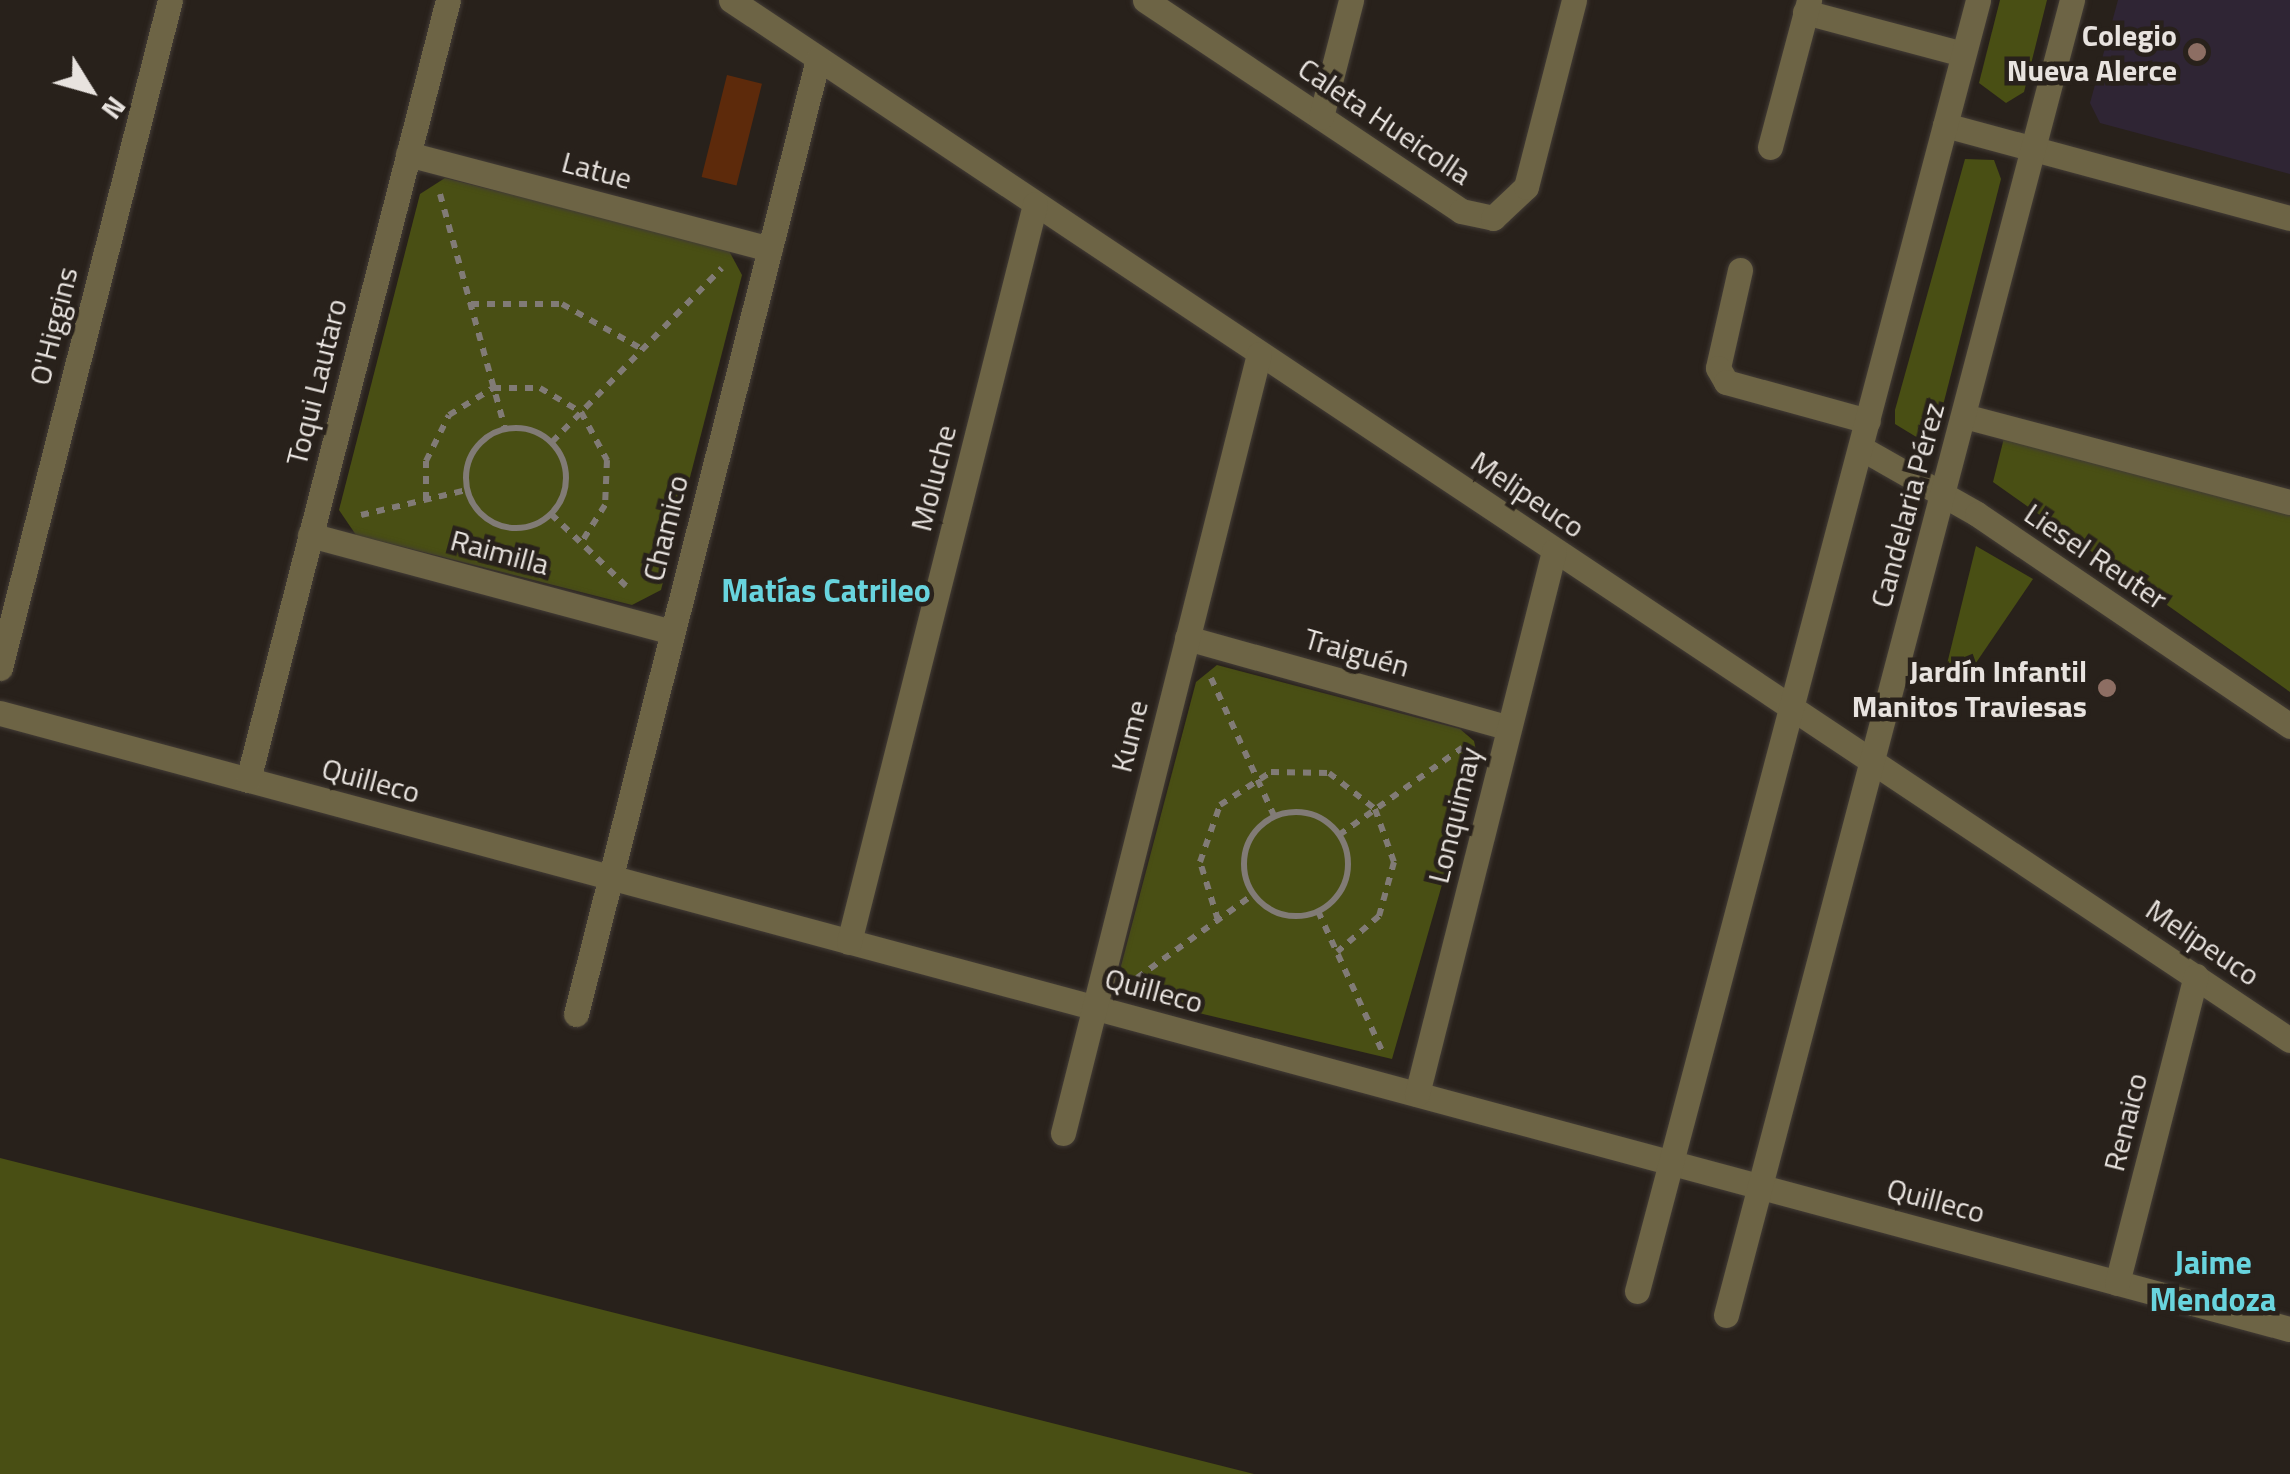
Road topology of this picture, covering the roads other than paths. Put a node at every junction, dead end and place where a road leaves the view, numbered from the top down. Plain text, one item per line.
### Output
1 (170, 0) edge
2 (448, 0) edge
3 (731, 0) edge
4 (1145, 0) edge
5 (1350, 0) edge
6 (1574, 0) edge
7 (1978, 0) edge
8 (2072, 0) edge
9 (1807, 6) edge
10 (1963, 54) junction
11 (818, 58) junction
12 (1321, 117) junction
13 (1945, 125) junction
14 (1770, 147) dead end
15 (2034, 149) junction
16 (419, 158) junction
17 (1035, 204) junction
18 (2290, 218) edge
19 (758, 246) junction
20 (1740, 270) dead end
21 (1259, 354) junction
22 (1964, 416) junction
23 (1868, 421) junction
24 (1861, 448) junction
25 (1944, 495) junction
26 (2290, 502) edge
27 (312, 531) junction
28 (1554, 551) junction
29 (672, 632) junction
30 (1191, 639) junction
31 (0, 668) edge
32 (1792, 710) junction
33 (0, 714) edge
34 (1502, 726) junction
35 (2290, 726) edge
36 (1873, 761) junction
37 (248, 780) junction
38 (610, 878) junction
39 (849, 942) junction
40 (2196, 976) junction
41 (1095, 1008) junction
42 (576, 1014) dead end
43 (2290, 1040) edge
44 (1408, 1092) junction
45 (1063, 1133) dead end
46 (1671, 1163) junction
47 (1760, 1187) junction
48 (2117, 1283) junction
49 (1637, 1291) dead end
50 (1726, 1315) dead end
51 (2290, 1329) edge

1 - 31 street, O'Higgins
2 - 16 street, Toqui Lautaro
3 - 11 street, Melipeuco
4 - 12 street, Caleta Hueicolla
5 - 12 street
6 - 12 street, Caleta Hueicolla
7 - 10 street, Candelaria Pérez
8 - 15 street, Candelaria Pérez
9 - 10 street
9 - 14 street
10 - 13 street, Candelaria Pérez
11 - 17 street, Melipeuco
11 - 19 street, Chamico
13 - 15 street
13 - 23 street, Candelaria Pérez
15 - 18 street
15 - 22 street, Candelaria Pérez
16 - 19 street, Latue
16 - 27 street, Toqui Lautaro
17 - 21 street, Melipeuco
17 - 39 street, Moluche
19 - 29 street, Chamico
20 - 23 street
21 - 28 street, Melipeuco
21 - 30 street, Kume
22 - 25 street, Candelaria Pérez
22 - 26 street
23 - 24 street, Candelaria Pérez
24 - 25 street, Liesel Reuter
24 - 32 street, Candelaria Pérez
25 - 35 street, Liesel Reuter
25 - 36 street, Candelaria Pérez
27 - 29 street, Raimilla
27 - 37 street, Toqui Lautaro
28 - 32 street, Melipeuco
28 - 34 street, Lonquimay
29 - 38 street, Chamico
30 - 34 street, Traiguén
30 - 41 street, Kume
32 - 36 street, Melipeuco
32 - 46 street, Candelaria Pérez
33 - 37 street, Quilleco
34 - 44 street, Lonquimay
36 - 40 street, Melipeuco
36 - 47 street, Candelaria Pérez
37 - 38 street, Quilleco
38 - 39 street, Quilleco
38 - 42 street, Chamico
39 - 41 street, Quilleco
40 - 43 street, Melipeuco
40 - 48 street, Renaico
41 - 44 street, Quilleco
41 - 45 street, Kume
44 - 46 street, Quilleco
46 - 47 street, Quilleco
46 - 49 street, Candelaria Pérez
47 - 48 street, Quilleco
47 - 50 street, Candelaria Pérez
48 - 51 street, Quilleco

